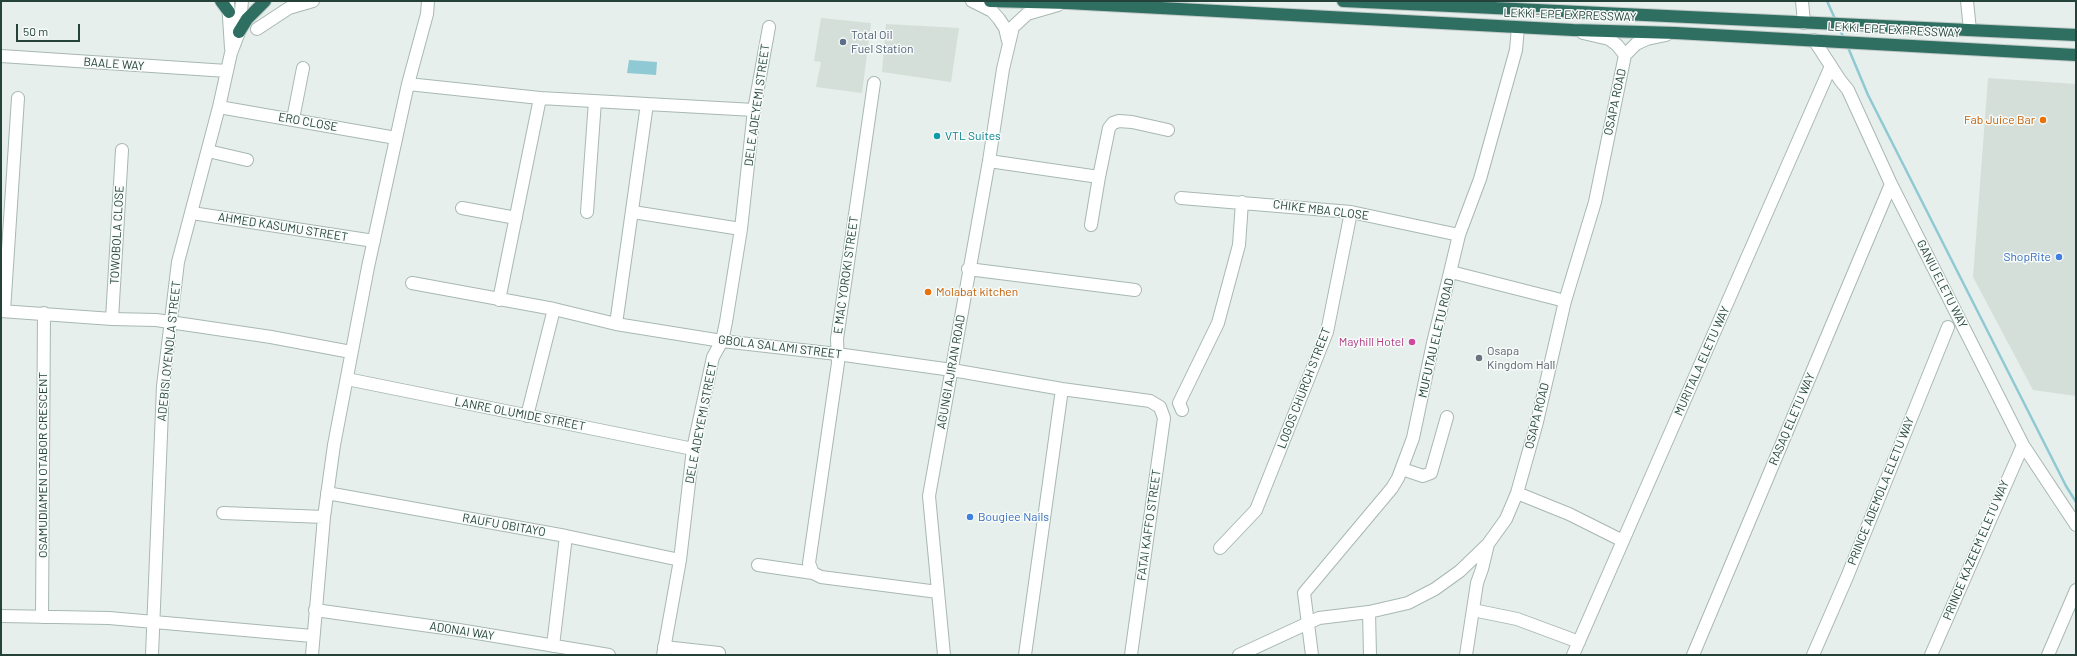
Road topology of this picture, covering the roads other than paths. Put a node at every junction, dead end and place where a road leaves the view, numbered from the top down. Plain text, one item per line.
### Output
1 (221, 1) edge
2 (242, 1) edge
3 (265, 1) edge
4 (313, 1) edge
5 (428, 1) edge
6 (972, 1) edge
7 (990, 1) edge
8 (1343, 1) edge
9 (1802, 1) edge
10 (1967, 1) edge
11 (1066, 3) junction
12 (229, 7) edge
13 (1804, 23) junction
14 (769, 27) dead end
15 (1518, 27) junction
16 (257, 29) dead end
17 (1573, 30) junction
18 (1970, 30) junction
19 (239, 32) junction
20 (1676, 33) junction
21 (2076, 35) edge
22 (1820, 40) junction
23 (1008, 42) junction
24 (1935, 46) junction
25 (2076, 48) edge
26 (231, 53) junction
27 (1625, 55) junction
28 (2076, 55) edge
29 (1, 56) edge
30 (1831, 66) junction
31 (303, 68) dead end
32 (226, 72) junction
33 (874, 83) dead end
34 (408, 84) junction
35 (18, 98) dead end
36 (540, 98) junction
37 (595, 101) junction
38 (647, 104) junction
39 (219, 107) junction
40 (754, 110) junction
41 (293, 118) junction
42 (1168, 130) dead end
43 (396, 138) junction
44 (122, 150) dead end
45 (208, 151) junction
46 (247, 160) dead end
47 (989, 161) junction
48 (1098, 177) junction
49 (1891, 184) junction
50 (1181, 198) dead end
51 (1242, 202) junction
52 (462, 208) dead end
53 (587, 212) dead end
54 (633, 212) junction
55 (1351, 212) junction
56 (192, 213) junction
57 (516, 218) junction
58 (1091, 225) dead end
59 (741, 229) junction
60 (1459, 235) junction
61 (374, 241) junction
62 (968, 269) junction
63 (1451, 272) junction
64 (412, 283) dead end
65 (1135, 290) dead end
66 (499, 300) junction
67 (1564, 301) junction
68 (554, 309) junction
69 (3, 311) edge
70 (44, 313) junction
71 (112, 319) junction
72 (170, 322) junction
73 (616, 324) junction
74 (1948, 327) dead end
75 (722, 340) junction
76 (351, 352) junction
77 (837, 354) junction
78 (952, 370) junction
79 (347, 379) junction
80 (1062, 390) junction
81 (1150, 401) joint
82 (1182, 410) dead end
83 (527, 416) junction
84 (1447, 417) dead end
85 (2023, 445) junction
86 (693, 449) junction
87 (1402, 469) junction
88 (327, 493) junction
89 (1517, 493) junction
90 (223, 513) dead end
91 (324, 517) junction
92 (2076, 525) edge
93 (566, 536) junction
94 (1623, 541) junction
95 (1488, 544) junction
96 (1220, 548) dead end
97 (680, 560) junction
98 (758, 565) dead end
99 (811, 568) junction
100 (1460, 571) junction
101 (1477, 583) junction
102 (2076, 590) edge
103 (938, 592) junction
104 (315, 610) junction
105 (1473, 610) junction
106 (1369, 612) junction
107 (1, 616) edge
108 (42, 617) junction
109 (154, 622) junction
110 (1308, 622) junction
111 (312, 636) junction
112 (1579, 642) junction
113 (553, 646) junction
114 (664, 651) edge
115 (719, 653) dead end
116 (152, 655) edge
117 (312, 655) edge
118 (609, 655) edge
119 (944, 655) edge
120 (1026, 655) edge
121 (1132, 655) edge
122 (1240, 655) edge
123 (1312, 655) edge
124 (1370, 655) edge
125 (1466, 655) edge
126 (1573, 655) edge
127 (1693, 655) edge
128 (1813, 655) edge
129 (1931, 655) edge
130 (2048, 655) edge

1 - 12 highway
2 - 19 street
3 - 19 highway
4 - 16 street
5 - 34 street
6 - 23 street
7 - 11 highway, LEKKI-EPE EXPRESSWAY
8 - 13 highway, LEKKI-EPE EXPRESSWAY
9 - 13 street
10 - 18 street
11 - 15 highway, LEKKI-EPE EXPRESSWAY
11 - 23 street
12 - 26 street
13 - 18 highway, LEKKI-EPE EXPRESSWAY
14 - 40 street, DELE ADEYEMI STREET
15 - 17 highway, LEKKI-EPE EXPRESSWAY
15 - 60 street, MUFUTAU ELETU ROAD
17 - 20 highway, LEKKI-EPE EXPRESSWAY
17 - 27 street
18 - 21 highway, LEKKI-EPE EXPRESSWAY
19 - 26 street
20 - 22 highway, LEKKI-EPE EXPRESSWAY
20 - 27 street
22 - 24 highway, LEKKI-EPE EXPRESSWAY
22 - 30 street, GANIU ELETU WAY
23 - 47 street, AGUNGI AJIRAN ROAD
24 - 25 highway
24 - 28 highway, LEKKI-EPE EXPRESSWAY
26 - 32 street, ADEBISI OYENOLA STREET
27 - 67 street, OSAPA ROAD
29 - 32 street, BAALE WAY
30 - 49 street, GANIU ELETU WAY
30 - 94 street, MURITALA ELETU WAY
31 - 41 street
32 - 39 street, ADEBISI OYENOLA STREET
33 - 77 street, E MAC YOROKI STREET
34 - 36 street
34 - 43 street
35 - 69 street
36 - 37 street
36 - 57 street
37 - 38 street
37 - 53 street
38 - 40 street
38 - 54 street
39 - 41 street, ERO CLOSE
39 - 45 street, ADEBISI OYENOLA STREET
40 - 59 street, DELE ADEYEMI STREET
41 - 43 street, ERO CLOSE
42 - 48 street
43 - 61 street
44 - 71 street, TOWOBOLA CLOSE
45 - 46 street
45 - 56 street, ADEBISI OYENOLA STREET
47 - 48 street
47 - 62 street, AGUNGI AJIRAN ROAD
48 - 58 street
49 - 85 street, GANIU ELETU WAY
49 - 127 street, RASAQ ELETU WAY
50 - 51 street, CHIKE MBA CLOSE
51 - 55 street, CHIKE MBA CLOSE
51 - 82 street
52 - 57 street
54 - 59 street
54 - 73 street
55 - 60 street, CHIKE MBA CLOSE
55 - 96 street, LOGOS CHURCH STREET
56 - 61 street, AHMED KASUMU STREET
56 - 72 street, ADEBISI OYENOLA STREET
57 - 66 street
59 - 75 street, DELE ADEYEMI STREET
60 - 63 street, MUFUTAU ELETU ROAD
61 - 76 street
62 - 65 street
62 - 78 street, AGUNGI AJIRAN ROAD
63 - 67 street
63 - 87 street, MUFUTAU ELETU ROAD
64 - 66 street, GBOLA SALAMI STREET
66 - 68 street, GBOLA SALAMI STREET
67 - 89 street, OSAPA ROAD
68 - 73 street, GBOLA SALAMI STREET
68 - 83 street
69 - 70 street
70 - 71 street
70 - 108 street, OSAMUDIAMEN OTABOR CRESCENT
71 - 72 street
72 - 76 street
72 - 109 street, ADEBISI OYENOLA STREET
73 - 75 street, GBOLA SALAMI STREET
74 - 128 street, PRINCE ADEMOLA ELETU WAY
75 - 77 street, GBOLA SALAMI STREET
75 - 86 street, DELE ADEYEMI STREET
76 - 79 street
77 - 78 street, GBOLA SALAMI STREET
77 - 99 street, E MAC YOROKI STREET
78 - 80 street, GBOLA SALAMI STREET
78 - 103 street, AGUNGI AJIRAN ROAD
79 - 83 street, LANRE OLUMIDE STREET
79 - 88 street
80 - 81 street, GBOLA SALAMI STREET
80 - 120 street
81 - 121 street, FATAI KAFFO STREET
83 - 86 street, LANRE OLUMIDE STREET
84 - 87 street
85 - 92 street, GANIU ELETU WAY
85 - 129 street, PRINCE KAZEEM ELETU WAY
86 - 97 street, DELE ADEYEMI STREET
87 - 110 street, MUFUTAU ELETU ROAD
88 - 91 street
88 - 93 street, RAUFU OBITAYO
89 - 94 street
89 - 95 street, OSAPA ROAD
90 - 91 street
91 - 104 street
93 - 97 street, RAUFU OBITAYO
93 - 113 street
94 - 112 street, MURITALA ELETU WAY
95 - 100 street
95 - 101 street, OSAPA ROAD
97 - 114 street, DELE ADEYEMI STREET
98 - 99 street
99 - 103 street
100 - 101 street
100 - 106 street
101 - 105 street, OSAPA ROAD
102 - 130 street
103 - 119 street, AGUNGI AJIRAN ROAD
104 - 111 street
104 - 113 street, ADONAI WAY
105 - 112 street
105 - 125 street, OSAPA ROAD
106 - 110 street
106 - 124 street
107 - 108 street
108 - 109 street
109 - 111 street
109 - 116 street, ADEBISI OYENOLA STREET
110 - 122 street
110 - 123 street, MUFUTAU ELETU ROAD
111 - 117 street
112 - 126 street, MURITALA ELETU WAY
113 - 118 street, ADONAI WAY
114 - 115 street

